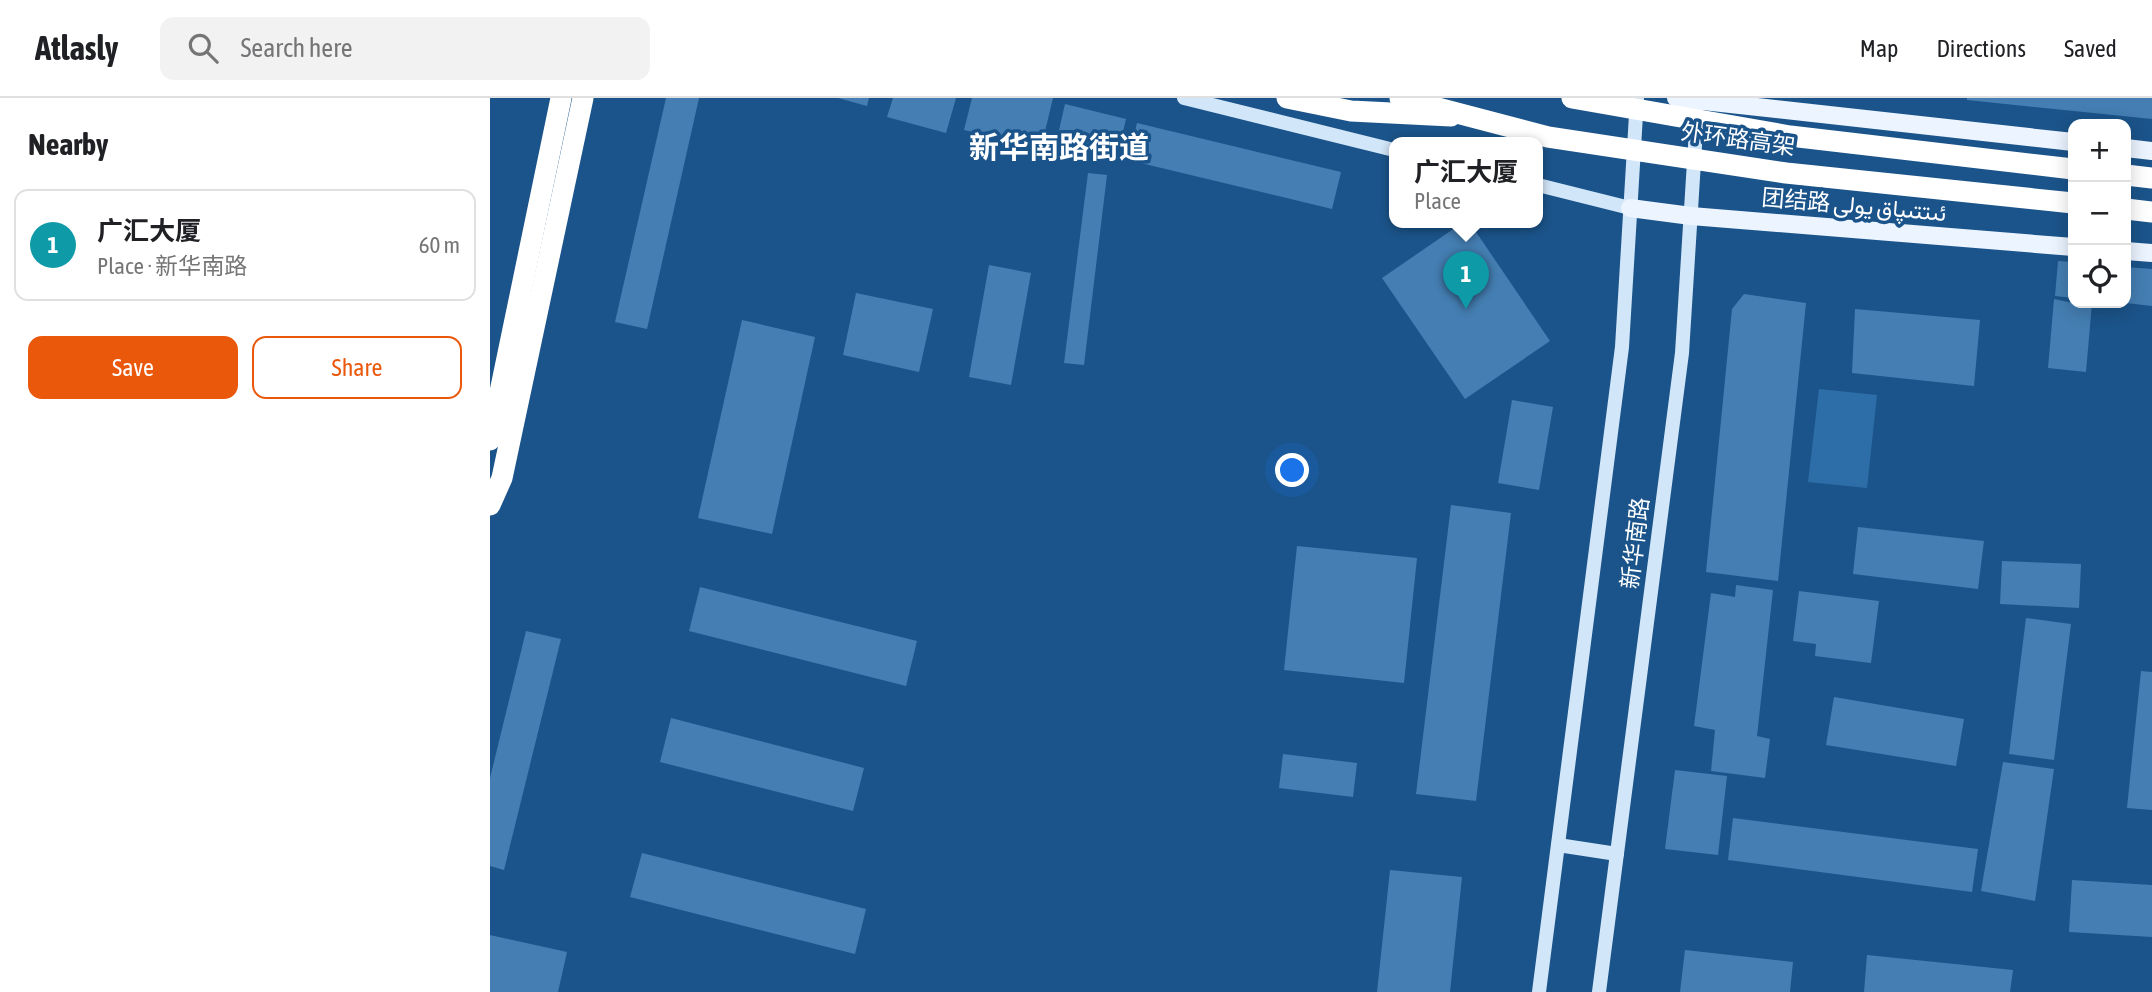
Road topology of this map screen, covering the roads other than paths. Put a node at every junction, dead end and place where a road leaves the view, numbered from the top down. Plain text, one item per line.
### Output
1 (561, 98) edge
2 (583, 98) edge
3 (1184, 98) edge
4 (1287, 98) edge
5 (1400, 98) edge
6 (1572, 98) edge
7 (1637, 98) edge
8 (1676, 98) edge
9 (1698, 100) edge
10 (1474, 118) junction
11 (2068, 141) edge
12 (2131, 148) edge
13 (1389, 149) edge
14 (2152, 150) edge
15 (2068, 168) edge
16 (2131, 176) edge
17 (2152, 178) edge
18 (1543, 186) edge
19 (2068, 202) edge
20 (1630, 208) junction
21 (2131, 210) edge
22 (2152, 212) edge
23 (1691, 216) junction
24 (2068, 247) edge
25 (2131, 251) edge
26 (2152, 253) edge
27 (490, 440) edge
28 (490, 505) edge
29 (1558, 845) junction
30 (1618, 854) junction
31 (1539, 992) edge
32 (1599, 992) edge

1 - 27 highway
2 - 28 highway
3 - 13 main road
4 - 10 highway, bridge
5 - 10 highway, 外环路高架, bridge
6 - 15 highway, 外环路高架, bridge
7 - 20 main road, 新华南路
8 - 9 main road
9 - 11 main road
9 - 23 main road, 新华南路
10 - 19 highway, 外环路高架, bridge
12 - 14 main road
16 - 17 highway
18 - 20 main road
20 - 23 main road, 团结路 ئىتتىپاق يولى
20 - 29 main road, 新华南路
21 - 22 highway
23 - 24 main road, 团结路 ئىتتىپاق يولى
23 - 30 main road, 新华南路
25 - 26 main road
29 - 30 main road
29 - 31 main road, 新华南路
30 - 32 main road, 新华南路

